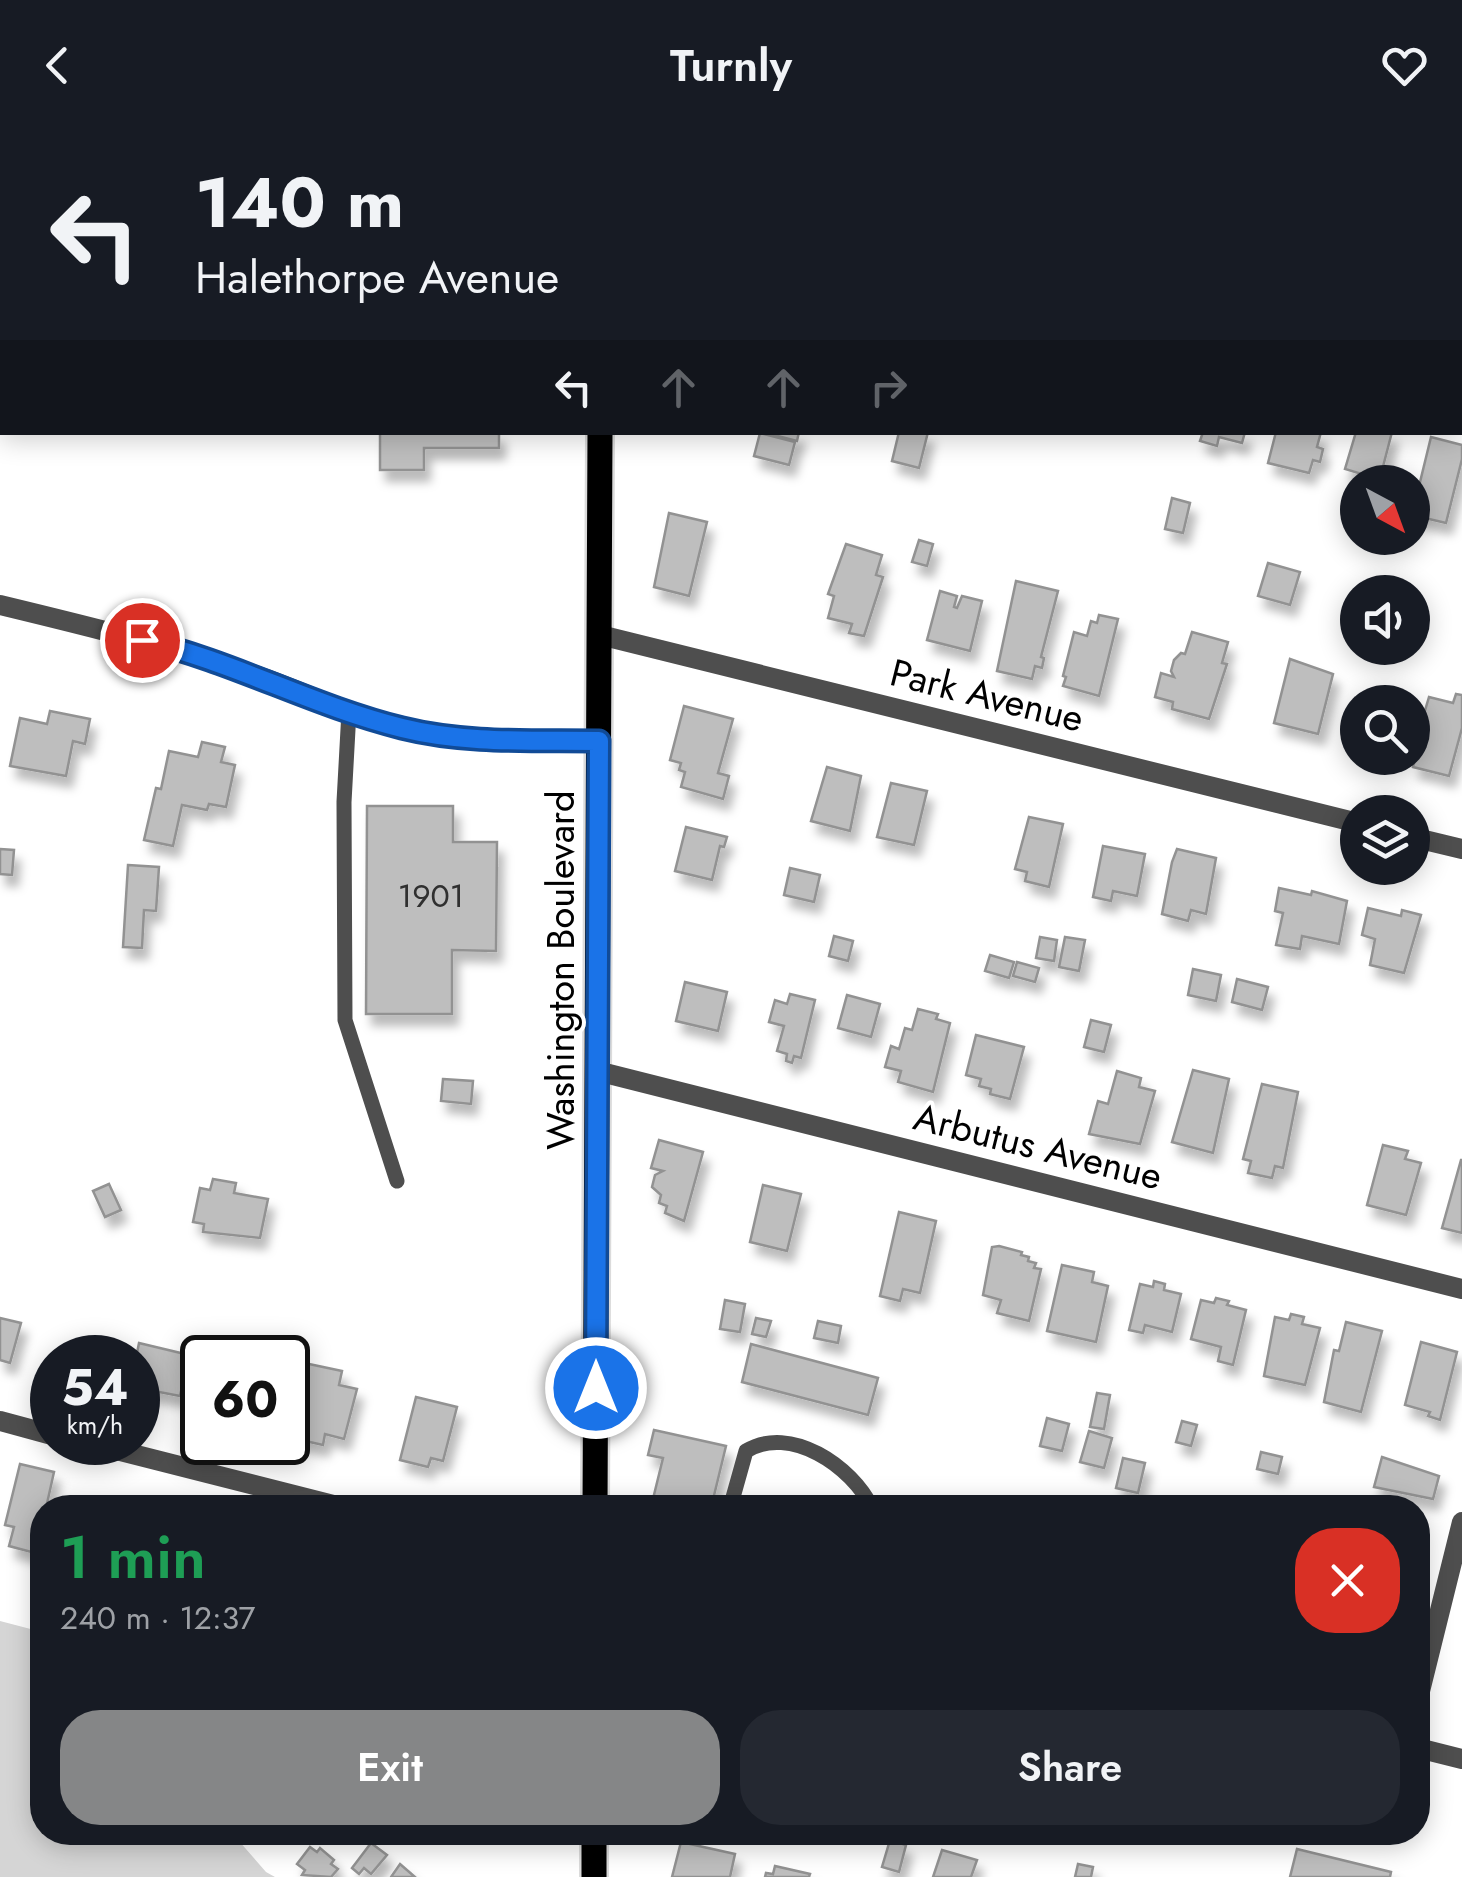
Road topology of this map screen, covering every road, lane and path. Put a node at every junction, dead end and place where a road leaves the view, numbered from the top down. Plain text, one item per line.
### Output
1 (600, 435) edge
2 (0, 605) edge
3 (600, 635) junction
4 (348, 712) junction
5 (599, 741) junction
6 (1340, 819) edge
7 (1430, 841) edge
8 (1462, 849) edge
9 (597, 1071) junction
10 (397, 1181) dead end
11 (1462, 1289) edge
12 (0, 1422) edge
13 (30, 1429) edge
14 (160, 1461) edge
15 (293, 1495) edge
16 (595, 1495) edge
17 (734, 1495) edge
18 (866, 1495) edge
19 (1462, 1522) edge
20 (1430, 1650) edge
21 (1430, 1751) edge
22 (1462, 1760) edge
23 (594, 1845) edge
24 (594, 1877) edge

1 - 3 main road, Washington Boulevard
2 - 4 street
3 - 5 main road, Washington Boulevard
3 - 6 street, Park Avenue
4 - 5 street
4 - 10 lane
5 - 9 main road, Washington Boulevard
7 - 8 street
9 - 11 street, Arbutus Avenue
9 - 16 main road, Washington Boulevard
12 - 13 street
14 - 15 street
17 - 18 lane
19 - 20 street
21 - 22 street
23 - 24 main road

